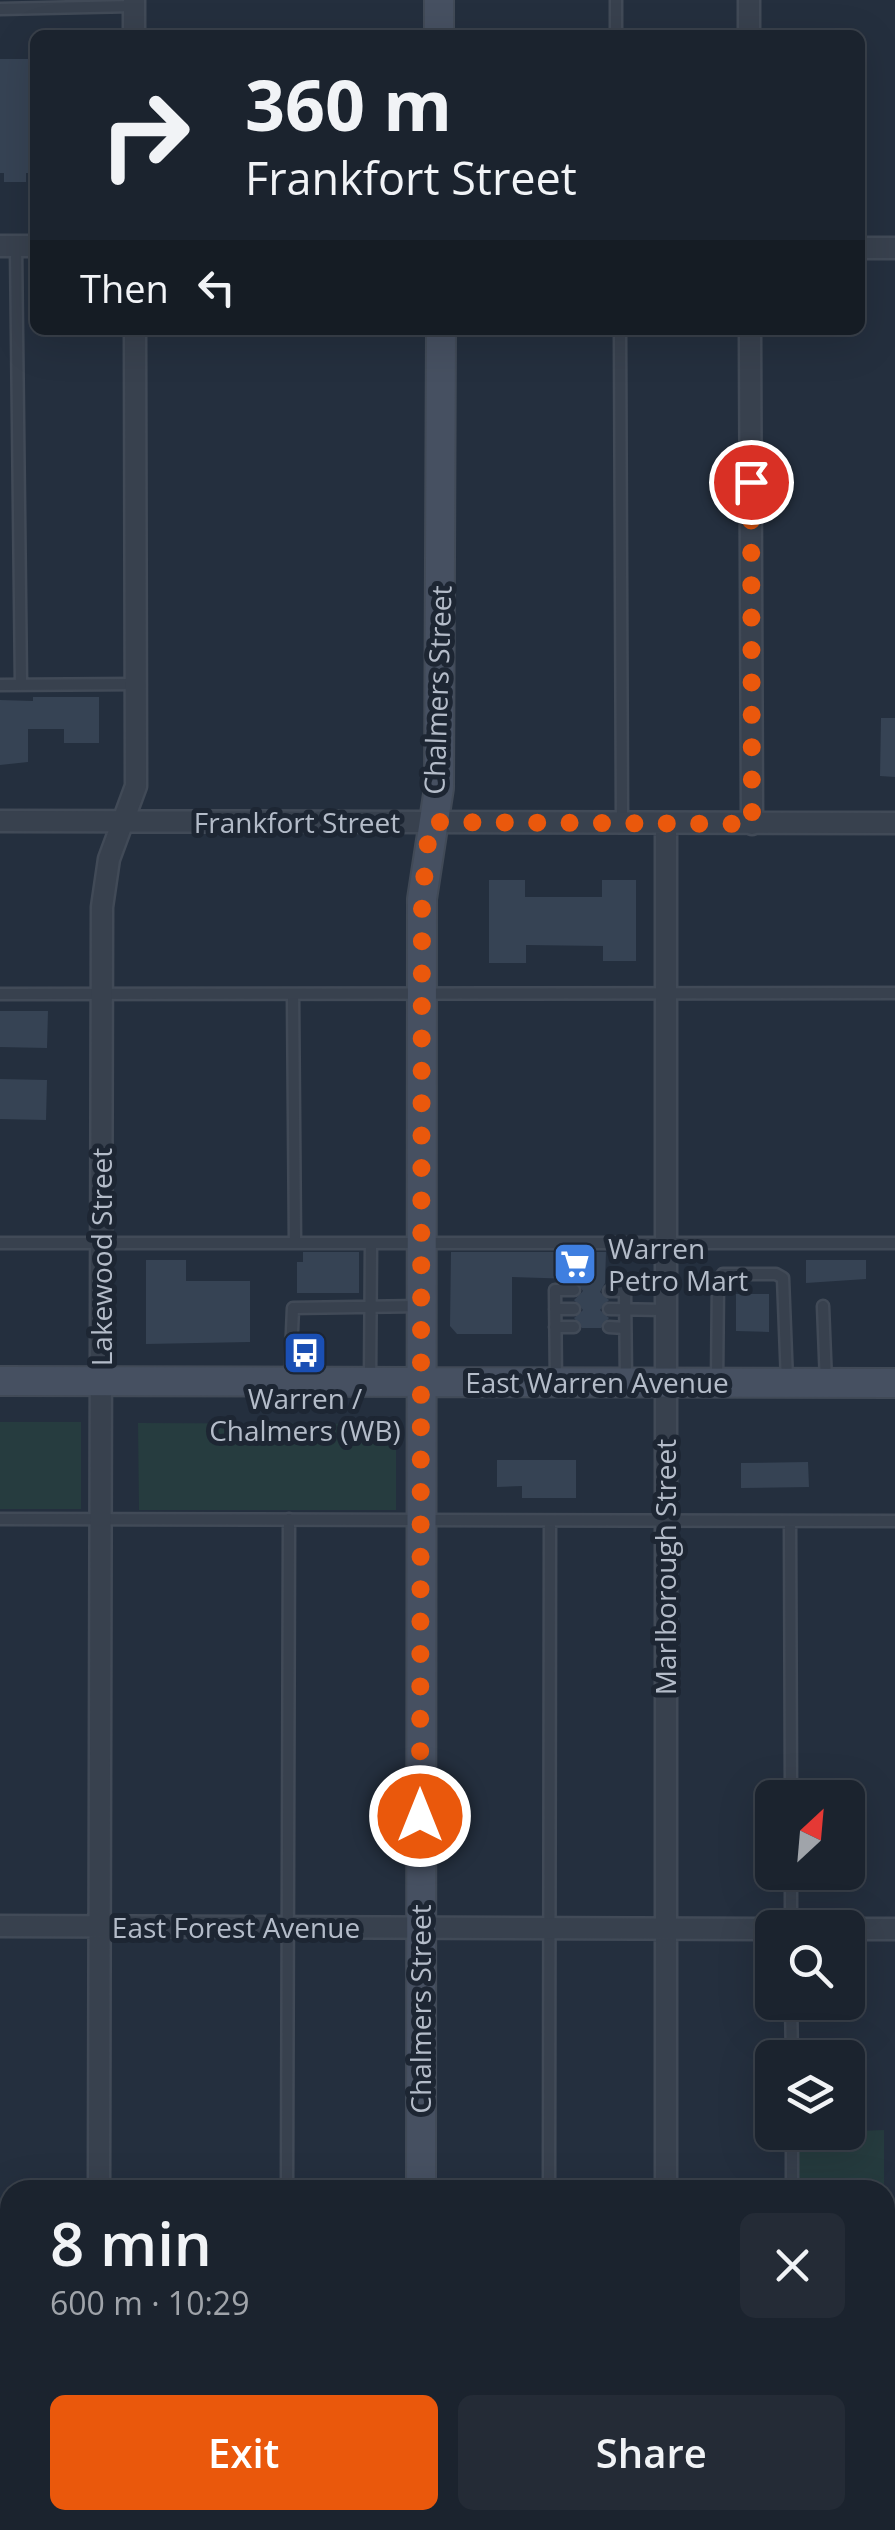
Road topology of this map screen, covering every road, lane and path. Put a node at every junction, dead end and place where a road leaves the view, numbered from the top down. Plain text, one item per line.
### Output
1 (439, 0) edge
2 (616, 0) edge
3 (749, 0) edge
4 (134, 3) edge
5 (0, 9) edge
6 (134, 30) edge
7 (439, 30) edge
8 (616, 30) edge
9 (749, 30) edge
10 (17, 246) edge
11 (865, 248) edge
12 (895, 248) edge
13 (135, 335) edge
14 (441, 335) edge
15 (620, 335) edge
16 (750, 335) edge
17 (22, 684) junction
18 (136, 684) junction
19 (0, 685) edge
20 (0, 822) edge
21 (430, 822) junction
22 (622, 823) junction
23 (126, 824) junction
24 (666, 824) junction
25 (752, 824) junction
26 (895, 824) edge
27 (666, 990) junction
28 (895, 993) edge
29 (0, 994) edge
30 (102, 994) junction
31 (294, 994) junction
32 (422, 995) junction
33 (101, 1242) junction
34 (0, 1243) edge
35 (295, 1243) junction
36 (666, 1243) junction
37 (895, 1243) edge
38 (371, 1244) junction
39 (421, 1245) junction
40 (574, 1290) dead end
41 (609, 1290) dead end
42 (421, 1306) junction
43 (824, 1306) dead end
44 (370, 1307) junction
45 (555, 1309) junction
46 (574, 1309) dead end
47 (609, 1310) dead end
48 (625, 1310) junction
49 (666, 1310) junction
50 (555, 1327) junction
51 (574, 1327) dead end
52 (609, 1327) dead end
53 (625, 1328) junction
54 (0, 1381) edge
55 (101, 1381) junction
56 (290, 1382) junction
57 (370, 1382) junction
58 (421, 1382) junction
59 (626, 1382) junction
60 (666, 1382) junction
61 (787, 1382) junction
62 (556, 1383) junction
63 (717, 1383) junction
64 (826, 1383) junction
65 (895, 1383) edge
66 (100, 1518) junction
67 (0, 1519) edge
68 (289, 1519) junction
69 (421, 1520) junction
70 (895, 1520) edge
71 (550, 1521) junction
72 (790, 1521) junction
73 (666, 1522) junction
74 (791, 1780) edge
75 (0, 1926) edge
76 (99, 1927) junction
77 (288, 1928) junction
78 (419, 1928) junction
79 (549, 1928) junction
80 (664, 1928) junction
81 (755, 1929) edge
82 (865, 1929) edge
83 (895, 1929) edge
84 (792, 2150) edge
85 (98, 2180) edge
86 (287, 2180) edge
87 (421, 2180) edge
88 (549, 2180) edge
89 (666, 2180) edge
90 (792, 2180) edge

1 - 7 street
2 - 8 lane
3 - 9 street
4 - 5 lane
4 - 6 street
10 - 17 lane
11 - 12 street
13 - 18 street, Lakewood Street
14 - 21 street, Chalmers Street
15 - 22 lane
16 - 25 street
17 - 18 lane
17 - 19 lane
18 - 23 street, Lakewood Street
20 - 23 street, Frankfort Street
21 - 22 street, Frankfort Street
21 - 23 street, Frankfort Street
21 - 32 street, Chalmers Street
22 - 24 street, Frankfort Street
23 - 30 street, Lakewood Street
24 - 25 street, Frankfort Street
24 - 27 street, Marlborough Street
25 - 26 street, Frankfort Street
27 - 28 lane
27 - 32 lane
27 - 36 street, Marlborough Street
29 - 30 lane
30 - 31 lane
30 - 33 street, Lakewood Street
31 - 32 lane
31 - 35 lane
32 - 39 street, Chalmers Street
33 - 34 lane
33 - 35 lane
33 - 55 street, Lakewood Street
35 - 38 lane
36 - 37 lane
36 - 39 lane
36 - 49 street, Marlborough Street
38 - 39 lane
38 - 44 lane
39 - 42 street, Chalmers Street
40 - 45 lane
41 - 48 lane
42 - 44 lane
42 - 58 street, Chalmers Street
43 - 64 lane
44 - 56 lane
44 - 57 lane
45 - 46 lane
45 - 50 lane
47 - 48 lane
48 - 49 lane
48 - 53 lane
49 - 60 street, Marlborough Street
50 - 51 lane
50 - 62 lane
52 - 53 lane
53 - 59 lane
54 - 55 street, East Warren Avenue
55 - 56 street, East Warren Avenue
55 - 66 street, Lakewood Street
56 - 57 street, East Warren Avenue
57 - 58 street, East Warren Avenue
58 - 62 street, East Warren Avenue
58 - 69 street, Chalmers Street
59 - 60 street, East Warren Avenue
59 - 62 street, East Warren Avenue
60 - 63 street, East Warren Avenue
60 - 73 street, Marlborough Street
61 - 63 street, East Warren Avenue
61 - 63 lane
61 - 64 street, East Warren Avenue
64 - 65 street, East Warren Avenue
66 - 67 lane
66 - 68 lane
66 - 76 street, Lakewood Street
68 - 69 lane
68 - 77 lane
69 - 71 lane
69 - 78 street, Chalmers Street
70 - 72 lane
71 - 73 lane
71 - 79 lane
72 - 73 lane
72 - 74 lane
73 - 80 street, Marlborough Street
75 - 76 street, East Forest Avenue
76 - 77 street, East Forest Avenue
76 - 85 street, Lakewood Street
77 - 78 street, East Forest Avenue
77 - 86 lane
78 - 79 street, East Forest Avenue
78 - 87 street, Chalmers Street
79 - 80 street, East Forest Avenue
79 - 88 lane
80 - 81 street, East Forest Avenue
80 - 89 street, Marlborough Street
82 - 83 street
84 - 90 lane

